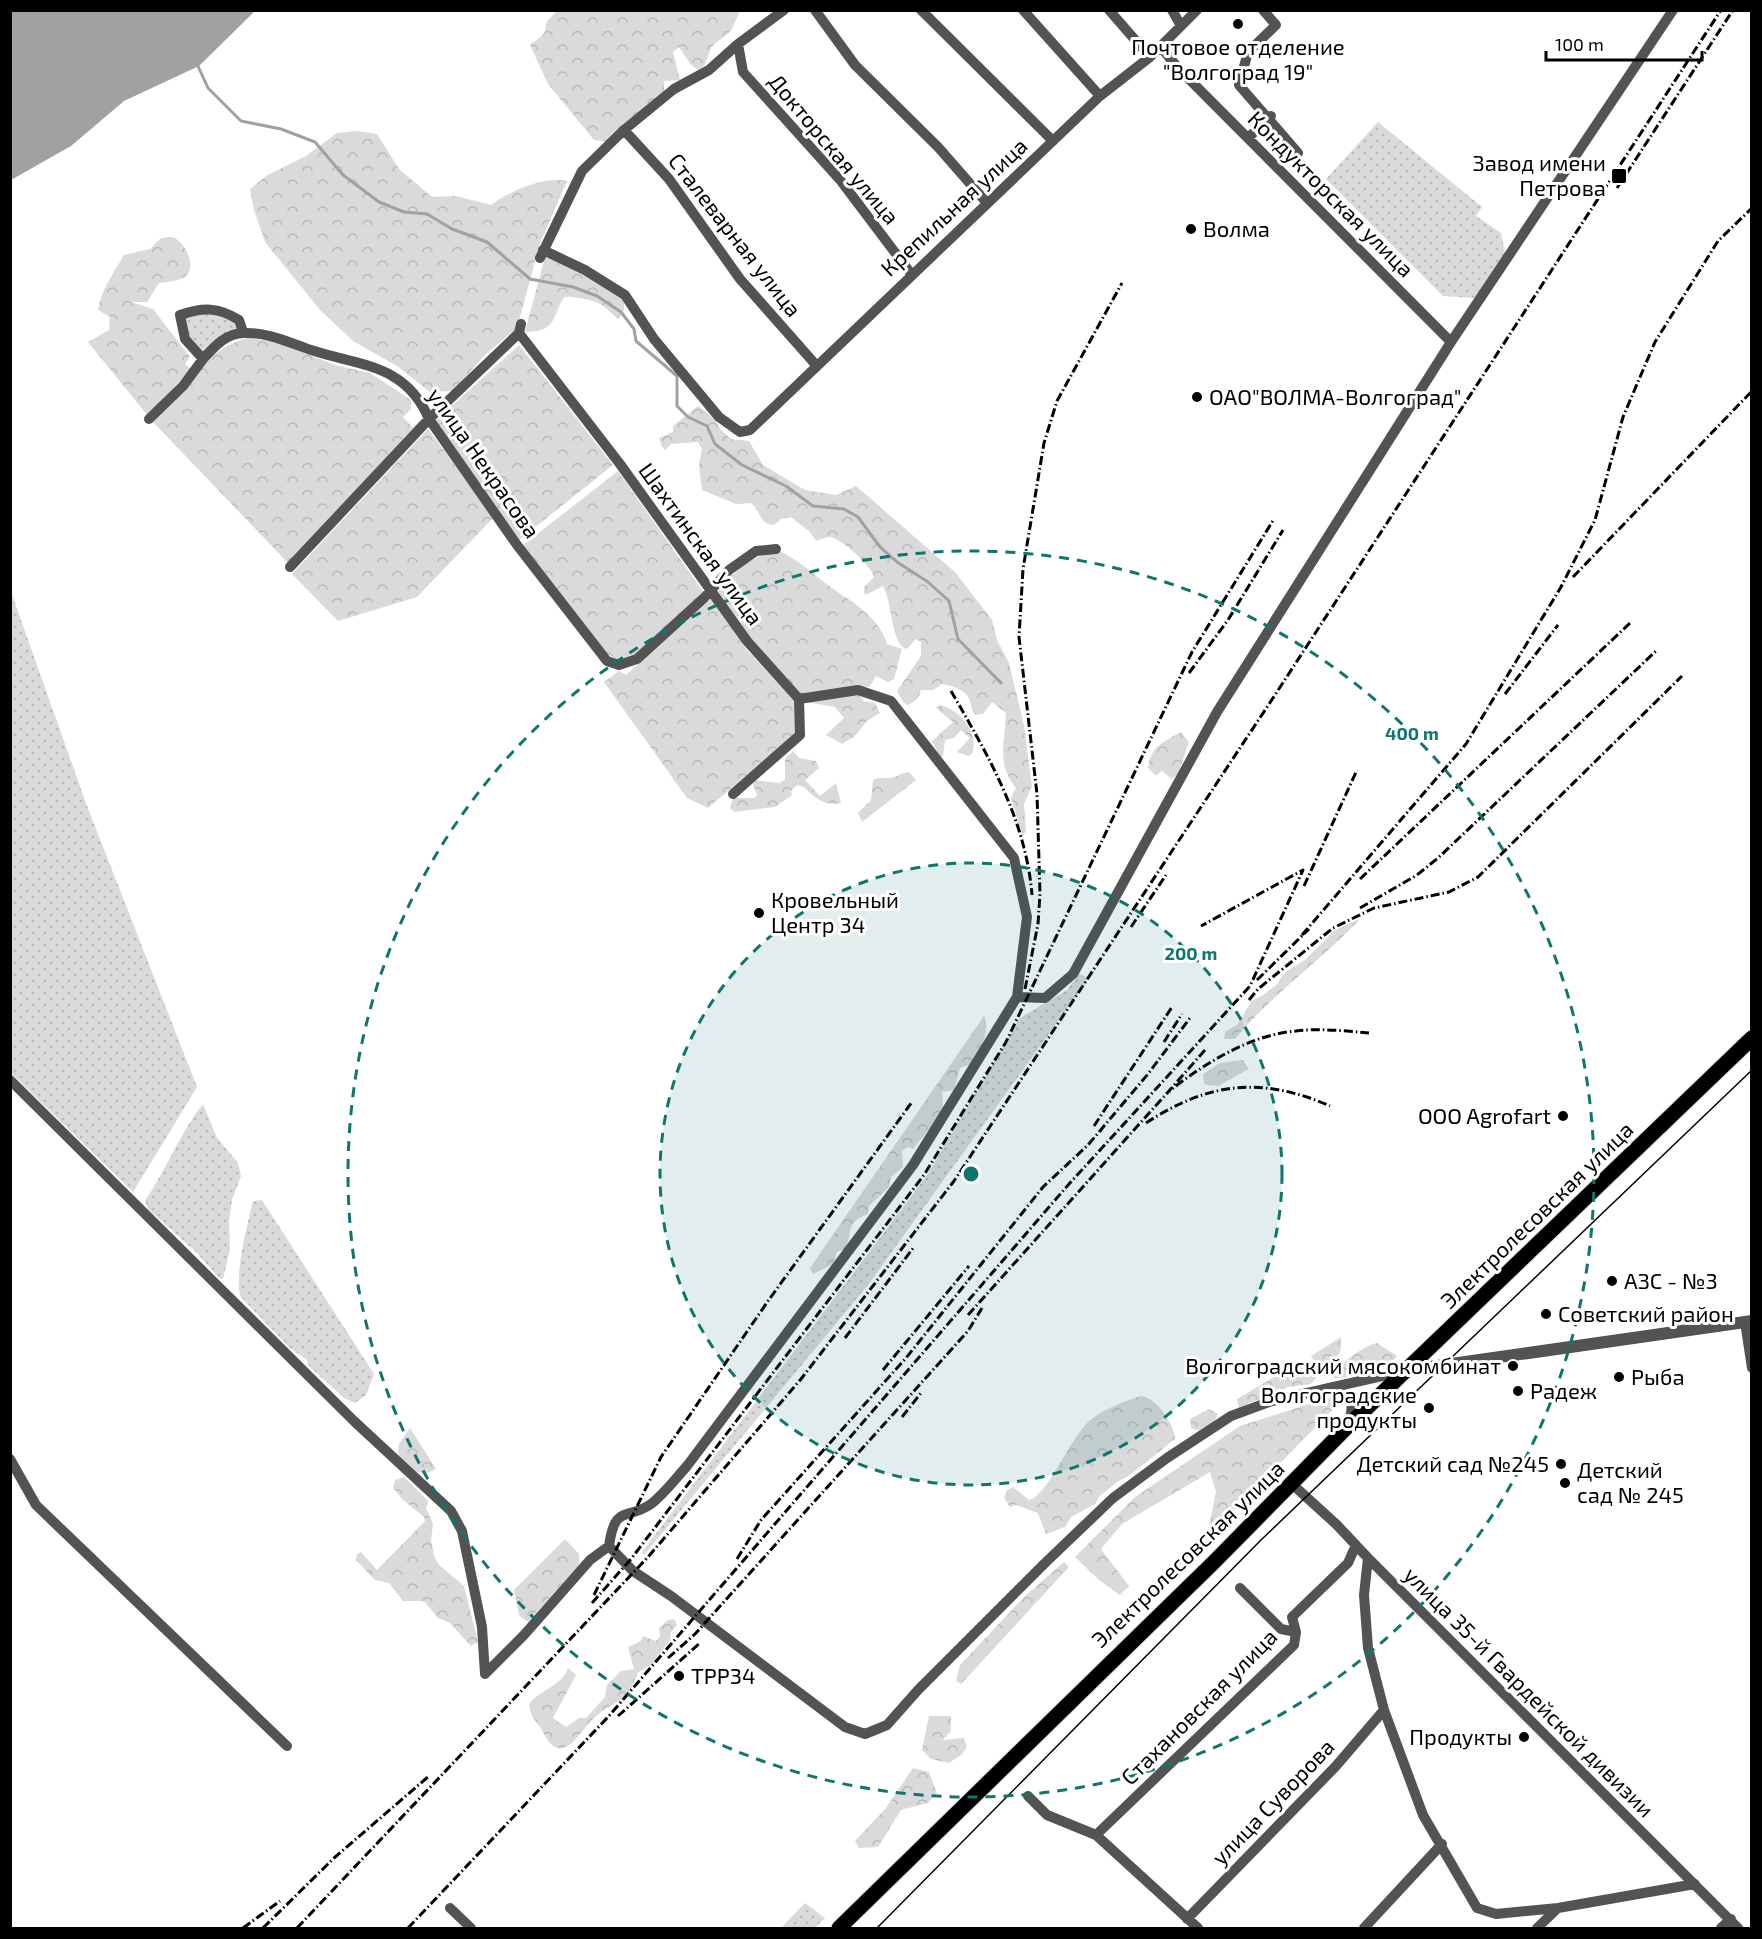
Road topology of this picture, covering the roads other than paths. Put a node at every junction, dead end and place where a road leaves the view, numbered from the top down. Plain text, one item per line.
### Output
1 (784, 10) edge
2 (815, 10) edge
3 (921, 10) edge
4 (1023, 10) edge
5 (1109, 10) edge
6 (1172, 10) edge
7 (1197, 10) edge
8 (1263, 10) edge
9 (1673, 10) edge
10 (1181, 26) junction
11 (738, 44) junction
12 (1160, 46) junction
13 (1150, 57) junction
14 (1100, 96) junction
15 (1270, 117) junction
16 (624, 130) junction
17 (1248, 138) junction
18 (1053, 141) junction
19 (1298, 153) dead end
20 (987, 203) junction
21 (912, 275) junction
22 (243, 332) junction
23 (1451, 342) junction
24 (203, 359) junction
25 (816, 365) junction
26 (149, 419) dead end
27 (429, 419) junction
28 (776, 549) dead end
29 (290, 567) dead end
30 (712, 590) junction
31 (799, 699) junction
32 (733, 794) dead end
33 (1017, 997) junction
34 (1752, 1038) edge
35 (10, 1080) edge
36 (1748, 1322) edge
37 (1752, 1368) edge
38 (1409, 1370) junction
39 (1328, 1388) junction
40 (1350, 1424) junction
41 (12, 1462) edge
42 (1292, 1484) junction
43 (1356, 1545) junction
44 (609, 1546) junction
45 (1368, 1558) junction
46 (1240, 1588) dead end
47 (1296, 1632) junction
48 (1384, 1710) junction
49 (287, 1746) dead end
50 (1028, 1797) dead end
51 (1096, 1835) junction
52 (1442, 1844) junction
53 (1695, 1884) junction
54 (450, 1908) dead end
55 (1558, 1908) junction
56 (1186, 1918) junction
57 (1731, 1919) junction
58 (471, 1929) edge
59 (838, 1929) edge
60 (1198, 1929) edge
61 (1364, 1929) edge
62 (1538, 1929) edge
63 (1721, 1929) edge
64 (1738, 1929) edge

1 - 11 street
2 - 20 street
3 - 18 street
4 - 14 street
5 - 13 street
6 - 10 street
7 - 10 street, Крепильная улица
8 - 15 street
9 - 23 street
10 - 12 street, Крепильная улица
11 - 16 street
11 - 21 street, Докторская улица
12 - 13 street, Крепильная улица
12 - 17 street, Кондукторская улица
13 - 14 street, Крепильная улица
14 - 18 street, Крепильная улица
15 - 17 street
15 - 19 street
16 - 25 street, Сталеварная улица
16 - 25 street, Крепильная улица
17 - 23 street, Кондукторская улица
18 - 20 street, Крепильная улица
20 - 21 street, Крепильная улица
21 - 25 street, Крепильная улица
22 - 24 street
22 - 24 street
22 - 27 street, улица Некрасова
23 - 33 street
24 - 26 street
27 - 29 street
27 - 30 street, улица Некрасова
27 - 30 street, Шахтинская улица
28 - 30 street
30 - 31 street, Шахтинская улица
31 - 32 street
31 - 33 street
33 - 44 street
34 - 38 main road, Электролесовская улица
35 - 44 street
36 - 37 street
36 - 38 street
38 - 39 street
38 - 40 main road, Электролесовская улица
39 - 40 street
39 - 44 street
40 - 42 main road, Электролесовская улица
41 - 49 street
42 - 43 street, улица 35-й Гвардейской дивизии
42 - 59 main road, Электролесовская улица
43 - 45 street, улица 35-й Гвардейской дивизии
43 - 47 street, Стахановская улица
45 - 48 street
45 - 53 street, улица 35-й Гвардейской дивизии
46 - 47 street
47 - 51 street, Стахановская улица
48 - 52 street
48 - 56 street, улица Суворова
50 - 51 street
51 - 56 street
52 - 55 street
52 - 61 street
53 - 55 street
53 - 57 street, улица 35-й Гвардейской дивизии
54 - 58 street
55 - 62 street
56 - 60 street
57 - 63 street
57 - 64 street, улица 35-й Гвардейской дивизии

